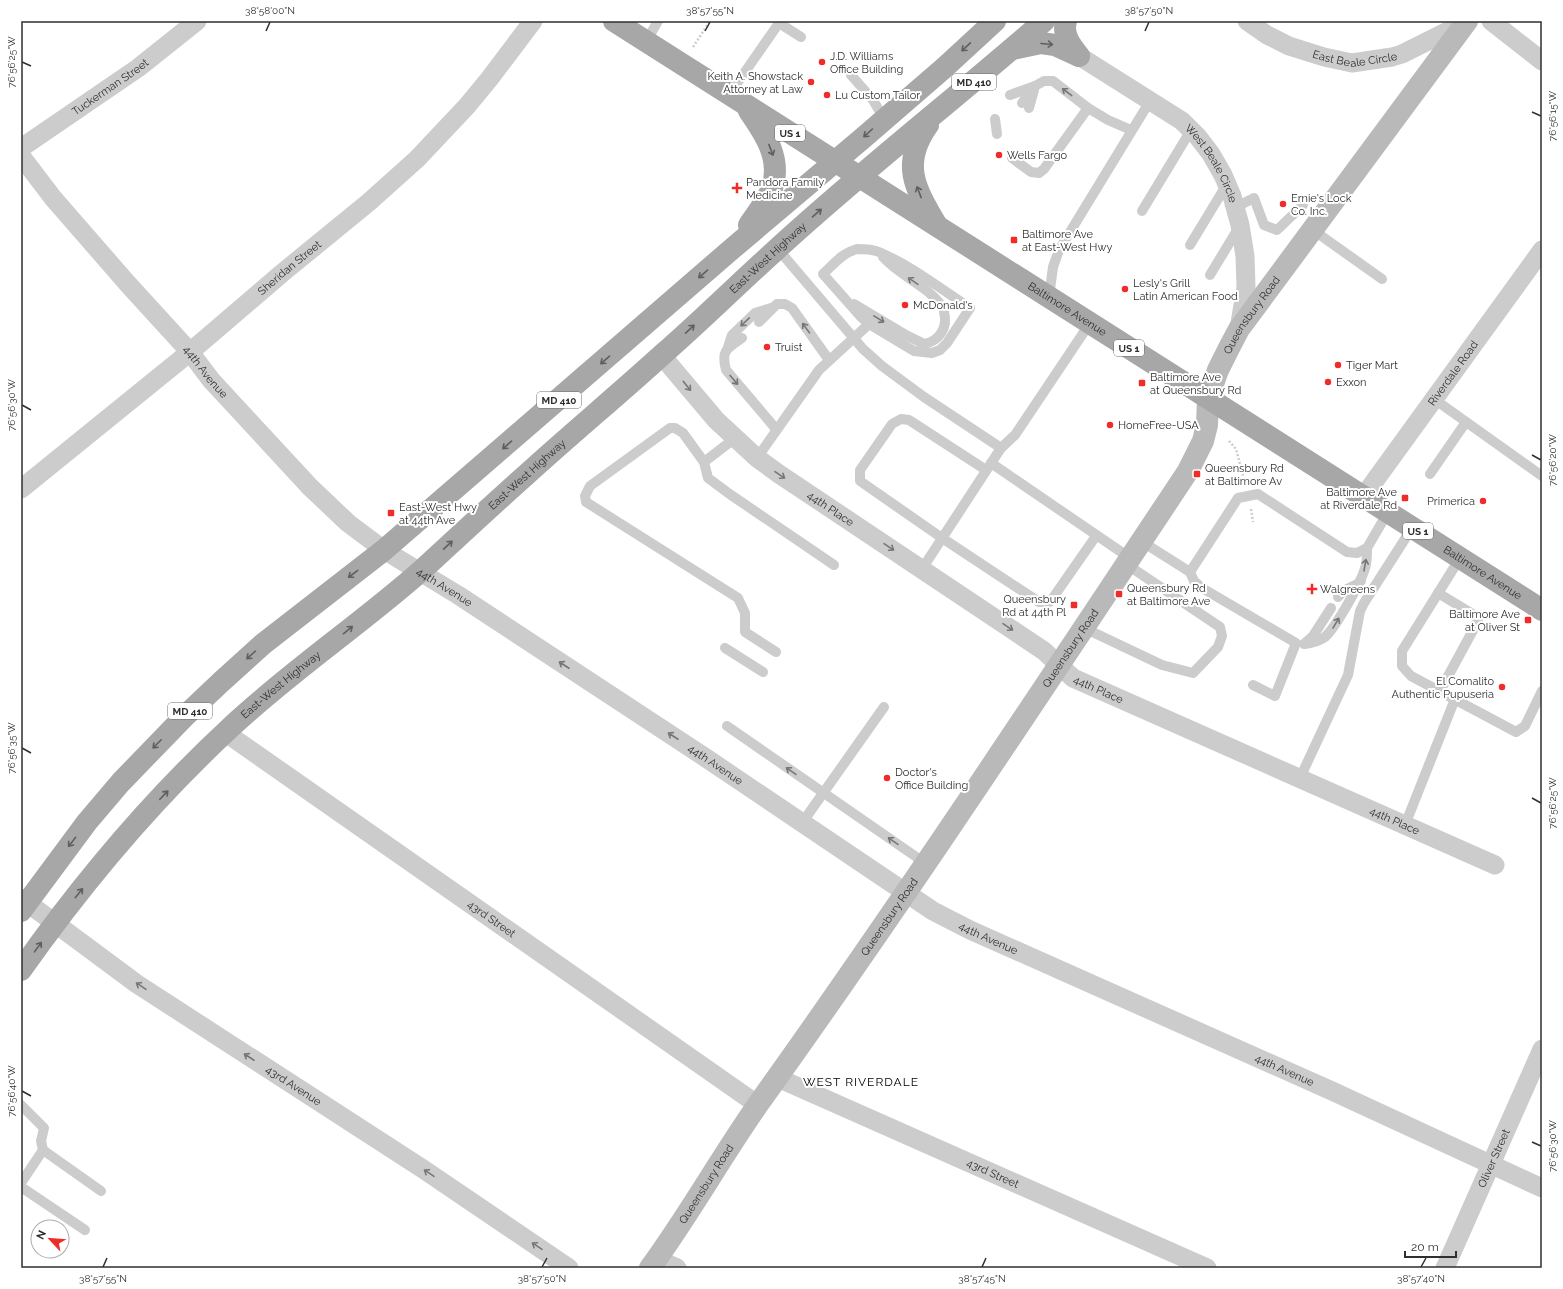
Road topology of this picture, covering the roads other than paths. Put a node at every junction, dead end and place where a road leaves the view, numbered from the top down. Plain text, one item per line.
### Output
1 (196, 21) edge
2 (533, 21) edge
3 (614, 21) edge
4 (658, 21) edge
5 (995, 21) edge
6 (1044, 21) edge
7 (1066, 21) edge
8 (1247, 21) edge
9 (1462, 21) edge
10 (1467, 21) edge
11 (1491, 21) edge
12 (779, 22) edge
13 (801, 37) dead end
14 (646, 42) junction
15 (1012, 49) junction
16 (1079, 56) junction
17 (1542, 61) edge
18 (851, 75) dead end
19 (1035, 86) junction
20 (1010, 95) dead end
21 (737, 100) junction
22 (1150, 101) junction
23 (1026, 105) dead end
24 (1088, 108) junction
25 (935, 114) junction
26 (884, 119) junction
27 (995, 119) dead end
28 (1131, 130) junction
29 (1191, 130) junction
30 (997, 134) dead end
31 (21, 148) edge
32 (21, 156) edge
33 (1012, 158) dead end
34 (835, 162) junction
35 (859, 176) junction
36 (1228, 184) junction
37 (1303, 205) dead end
38 (1142, 211) dead end
39 (1238, 216) junction
40 (937, 226) junction
41 (1313, 230) junction
42 (1190, 245) dead end
43 (732, 248) junction
44 (777, 248) junction
45 (1542, 250) edge
46 (878, 252) junction
47 (823, 274) junction
48 (1210, 275) dead end
49 (1382, 280) dead end
50 (810, 287) junction
51 (1049, 297) junction
52 (845, 299) junction
53 (773, 308) junction
54 (759, 322) dead end
55 (1090, 323) junction
56 (869, 324) junction
57 (1239, 329) junction
58 (742, 338) dead end
59 (853, 338) junction
60 (728, 347) junction
61 (190, 352) junction
62 (662, 356) junction
63 (829, 360) junction
64 (1208, 398) junction
65 (1434, 399) junction
66 (1466, 422) junction
67 (776, 429) junction
68 (734, 439) junction
69 (1002, 448) junction
70 (757, 458) junction
71 (704, 462) junction
72 (989, 467) junction
73 (1430, 474) dead end
74 (1542, 476) edge
75 (21, 489) edge
76 (1363, 497) junction
77 (1388, 512) junction
78 (1412, 528) junction
79 (1096, 536) junction
80 (942, 538) junction
81 (1367, 548) junction
82 (384, 550) junction
83 (1132, 554) junction
84 (1460, 558) junction
85 (834, 565) dead end
86 (922, 569) junction
87 (420, 572) junction
88 (1190, 572) junction
89 (1361, 581) junction
90 (1438, 593) junction
91 (1338, 597) dead end
92 (1330, 608) dead end
93 (1542, 609) edge
94 (1084, 628) junction
95 (1300, 644) junction
96 (725, 648) dead end
97 (776, 652) dead end
98 (1060, 665) junction
99 (763, 672) dead end
100 (1253, 685) dead end
101 (1440, 691) junction
102 (1542, 691) edge
103 (1455, 699) junction
104 (884, 707) dead end
105 (727, 726) dead end
106 (226, 732) junction
107 (1300, 778) junction
108 (823, 793) junction
109 (802, 823) junction
110 (1405, 825) junction
111 (925, 863) junction
112 (1495, 865) dead end
113 (906, 892) junction
114 (23, 904) edge
115 (55, 924) junction
116 (21, 970) edge
117 (1542, 1049) edge
118 (778, 1078) junction
119 (21, 1105) edge
120 (758, 1105) junction
121 (43, 1150) junction
122 (1491, 1165) junction
123 (21, 1183) edge
124 (21, 1187) edge
125 (1542, 1188) edge
126 (101, 1191) dead end
127 (85, 1230) dead end
128 (653, 1263) edge
129 (569, 1268) edge
130 (677, 1268) edge
131 (1207, 1268) edge
132 (1446, 1268) edge

1 - 31 street, Tuckerman Street
2 - 61 street, Sheridan Street
3 - 14 main road, Baltimore Avenue / US 1
4 - 14 lane
5 -> 26 main road, MD 410
6 - 15 main road, East-West Highway / MD 410
7 - 16 main road
8 - 9 street, East Beale Circle
10 - 41 street, Queensbury Road
11 - 17 street
12 - 13 lane
12 - 21 lane
14 - 21 main road, Baltimore Avenue / US 1
15 -> 16 main road
15 - 25 main road, East-West Highway / MD 410
16 - 22 street, West Beale Circle
18 - 26 lane
19 - 20 lane
19 - 23 lane
24 -> 19 lane
21 - 34 main road, Baltimore Avenue / US 1
21 -> 43 main road
22 - 28 lane
22 - 29 street, West Beale Circle
24 - 28 lane
24 - 33 lane
25 - 35 main road, East-West Highway / MD 410
40 -> 25 main road
26 -> 34 main road, MD 410
27 - 30 lane
28 - 51 lane
29 - 36 street, West Beale Circle
29 - 38 lane
32 - 61 street, 44th Avenue
34 - 35 main road, Baltimore Avenue / US 1
34 - 43 main road, MD 410
35 - 40 main road, Baltimore Avenue / US 1
44 -> 35 main road, East-West Highway / MD 410
36 - 39 street, West Beale Circle
36 - 42 lane
37 - 39 lane
39 - 48 lane
39 - 57 street, West Beale Circle
40 - 51 main road, Baltimore Avenue / US 1
41 - 49 lane
41 - 57 street, Queensbury Road
43 -> 82 main road, MD 410
44 - 50 lane
62 -> 44 main road, East-West Highway / MD 410
45 - 65 street, Riverdale Road
46 - 47 lane
52 -> 46 lane
46 - 56 lane
47 - 50 lane
47 - 52 lane
50 - 59 lane
51 - 55 main road, Baltimore Avenue / US 1
52 - 56 lane
53 - 54 lane
53 -> 60 lane
63 -> 53 lane
55 - 64 main road, Baltimore Avenue / US 1
55 - 69 lane
56 - 59 lane
57 - 64 street, Queensbury Road
58 - 60 lane
59 - 63 lane
59 - 69 lane
60 -> 67 lane
61 - 75 street, Sheridan Street
61 - 82 street, 44th Avenue
62 -> 68 street, 44th Place
87 -> 62 main road, East-West Highway / MD 410
63 - 67 lane
64 - 76 main road, Baltimore Avenue / US 1
64 - 83 street, Queensbury Road
65 - 66 lane
65 - 76 street, Riverdale Road
66 - 73 lane
66 - 74 lane
67 - 70 lane
68 - 70 street, 44th Place
68 - 71 lane
69 - 72 lane
70 -> 86 street, 44th Place
71 - 85 lane
71 - 97 lane
72 - 79 lane
72 - 80 lane
72 - 80 lane
76 - 77 main road, Baltimore Avenue / US 1
77 - 78 main road, Baltimore Avenue / US 1
77 - 81 lane
78 - 84 main road, Baltimore Avenue / US 1
78 - 107 lane
79 - 80 lane
79 - 83 lane
80 - 86 lane
81 - 88 lane
89 -> 81 lane
82 - 87 street, 44th Avenue
82 -> 114 main road, MD 410
83 - 88 lane
83 - 94 street, Queensbury Road
83 - 94 lane
84 - 90 lane
84 - 93 main road, Baltimore Avenue / US 1
86 -> 98 street, 44th Place
106 -> 87 main road, East-West Highway / MD 410
109 -> 87 street, 44th Avenue
88 - 95 lane
89 - 91 lane
95 -> 89 lane
90 - 101 lane
90 - 101 lane
92 - 95 lane
94 - 98 street, Queensbury Road
95 - 100 lane
96 - 99 lane
98 - 107 street, 44th Place
98 - 111 street, Queensbury Road
101 - 103 lane
102 - 103 lane
103 - 110 lane
104 - 108 lane
108 -> 105 lane
115 -> 106 main road, East-West Highway / MD 410
106 - 120 street, 43rd Street
107 - 110 street, 44th Place
108 - 109 lane
111 -> 108 lane
109 - 113 street, 44th Avenue
110 - 112 street, 44th Place
111 - 113 street, Queensbury Road
113 - 118 street, Queensbury Road
113 - 122 street, 44th Avenue
114 - 115 street, 43rd Avenue
116 -> 115 main road, East-West Highway / MD 410
129 -> 115 street, 43rd Avenue
117 - 122 street, Oliver Street
118 - 120 street, Queensbury Road
118 - 131 street, 43rd Street
119 - 121 lane
120 - 128 street, Queensbury Road
121 - 123 lane
121 - 126 lane
122 - 125 street, 44th Avenue
122 - 132 street, Oliver Street
124 - 127 lane
128 - 130 street

